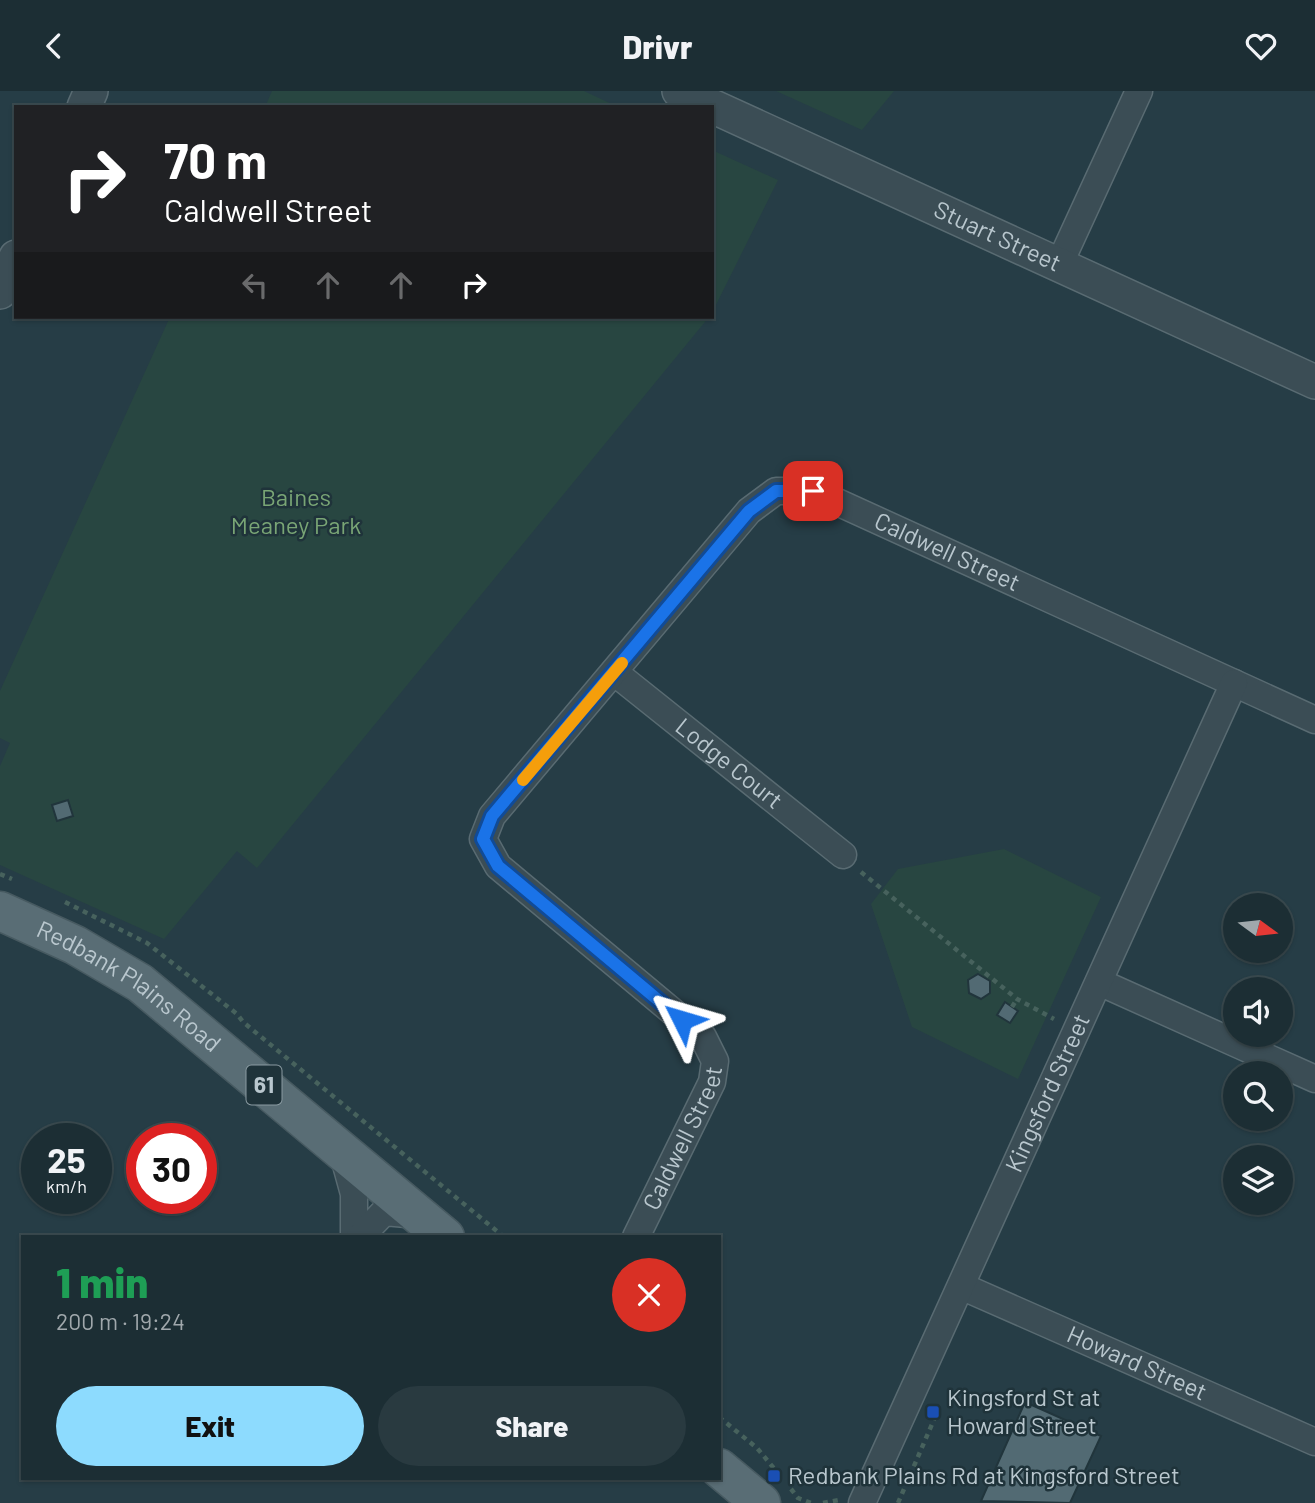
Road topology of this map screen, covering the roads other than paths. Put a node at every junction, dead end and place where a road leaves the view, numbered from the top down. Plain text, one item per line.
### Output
1 (679, 91) edge
2 (1139, 91) edge
3 (710, 105) edge
4 (714, 107) edge
5 (14, 261) edge
6 (1059, 265) junction
7 (0, 292) edge
8 (1315, 382) edge
9 (614, 672) junction
10 (1234, 683) junction
11 (1315, 720) edge
12 (843, 855) road end
13 (0, 911) edge
14 (1099, 982) junction
15 (1315, 1079) edge
16 (341, 1148) junction
17 (432, 1226) edge
18 (354, 1235) edge
19 (362, 1235) edge
20 (637, 1235) edge
21 (961, 1286) junction
22 (1315, 1442) edge
23 (721, 1469) edge
24 (778, 1489) edge
25 (862, 1503) edge

1 - 3 street, Stuart Street
2 - 6 street
4 - 6 street, Stuart Street
5 - 7 street
6 - 8 street, Stuart Street
9 - 10 street, Caldwell Street
9 - 12 street, Lodge Court
9 - 20 street, Caldwell Street
10 - 11 street, Caldwell Street
10 - 14 street, Kingsford Street
13 - 16 main road, Redbank Plains Road / 61
14 - 15 street
14 - 21 street, Kingsford Street
16 - 17 main road, Redbank Plains Road / 61
16 - 18 street
17 - 19 street
21 - 22 street, Howard Street
21 - 25 street, Kingsford Street
23 - 24 main road

